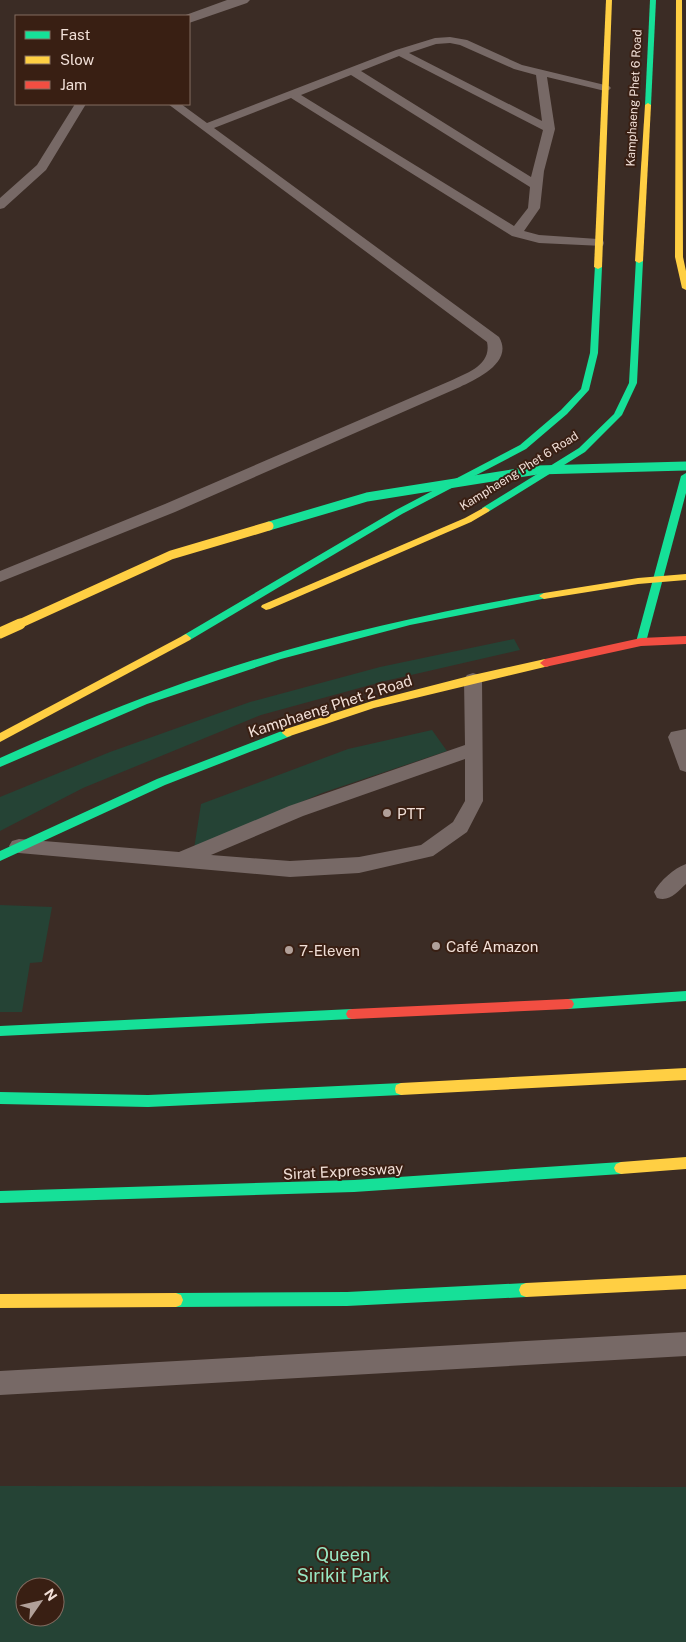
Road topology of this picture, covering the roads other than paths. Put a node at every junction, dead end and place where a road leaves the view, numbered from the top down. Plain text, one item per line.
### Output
1 (242, 0) edge
2 (609, 0) edge
3 (653, 0) edge
4 (679, 0) edge
5 (190, 18) edge
6 (400, 52) junction
7 (351, 70) junction
8 (541, 73) junction
9 (605, 88) junction
10 (292, 94) junction
11 (79, 105) edge
12 (175, 105) edge
13 (206, 127) junction
14 (550, 129) junction
15 (536, 185) junction
16 (0, 205) edge
17 (516, 234) junction
18 (598, 243) junction
19 (686, 288) edge
20 (686, 466) edge
21 (686, 476) edge
22 (0, 576) edge
23 (686, 577) edge
24 (657, 578) junction
25 (0, 632) edge
26 (686, 640) edge
27 (179, 642) junction
28 (641, 642) junction
29 (473, 678) junction
30 (686, 736) edge
31 (0, 738) edge
32 (475, 748) junction
33 (0, 763) edge
34 (686, 766) edge
35 (19, 846) junction
36 (0, 856) edge
37 (181, 859) junction
38 (686, 872) edge
39 (664, 892) dead end
40 (686, 996) edge
41 (0, 1031) edge
42 (686, 1074) edge
43 (0, 1098) edge
44 (686, 1163) edge
45 (0, 1197) edge
46 (686, 1282) edge
47 (0, 1301) edge
48 (686, 1344) edge
49 (0, 1383) edge

1 - 5 street
2 - 9 main road, Kamphaeng Phet 6 Road
3 - 27 main road, Kamphaeng Phet 6 Road
4 - 19 main road
6 - 7 lane
6 - 8 lane
6 - 14 lane
7 - 10 lane
7 - 15 lane
8 - 9 lane
8 - 14 lane
9 - 18 main road, Kamphaeng Phet 6 Road
10 - 13 lane
10 - 17 lane
11 - 16 lane
12 - 13 lane
13 - 22 lane
14 - 15 lane
15 - 17 lane
17 - 18 lane
18 - 27 main road, Kamphaeng Phet 6 Road
20 - 25 main road, bridge
21 - 24 main road
23 - 24 main road
24 - 28 main road
24 - 33 main road
26 - 28 main road, Kamphaeng Phet 2 Road
27 - 31 main road, Kamphaeng Phet 6 Road
28 - 29 main road, Kamphaeng Phet 2 Road
29 - 32 lane
29 - 35 main road, Kamphaeng Phet 2 Road
30 - 34 lane
32 - 37 lane
32 - 37 lane
35 - 36 main road, Kamphaeng Phet 2 Road
35 - 37 lane
38 - 39 lane
40 - 41 main road
42 - 43 main road
44 - 45 main road, Sirat Expressway
46 - 47 main road
48 - 49 lane

